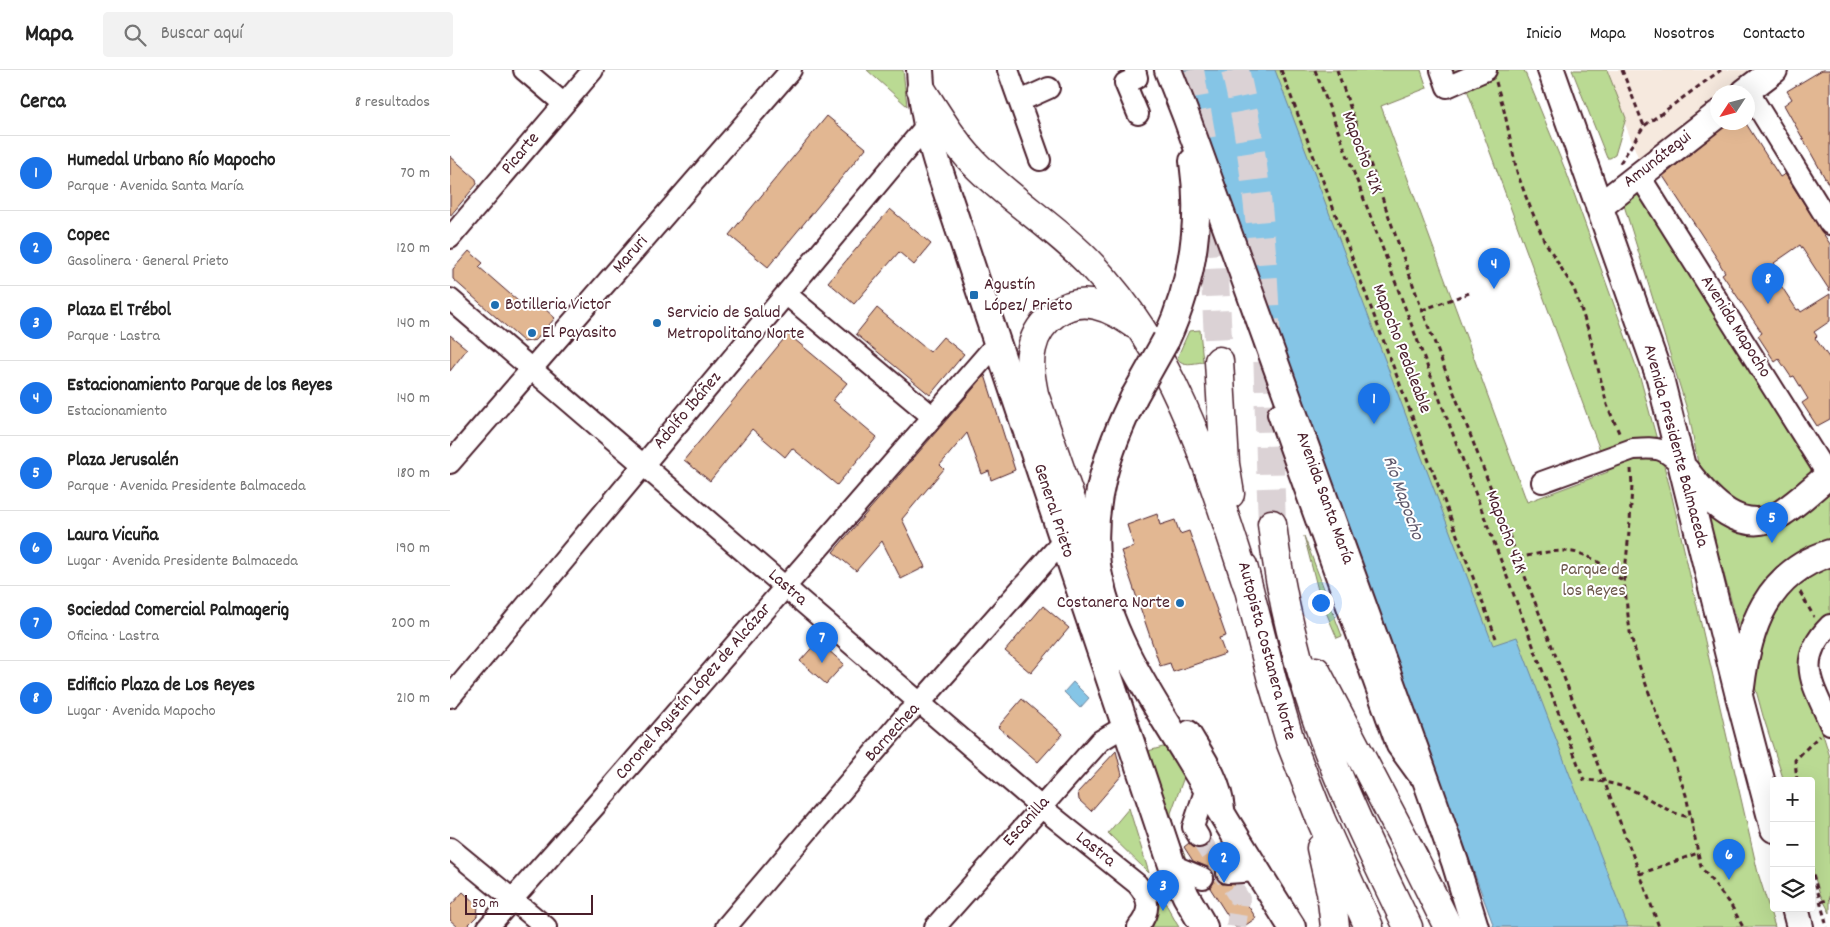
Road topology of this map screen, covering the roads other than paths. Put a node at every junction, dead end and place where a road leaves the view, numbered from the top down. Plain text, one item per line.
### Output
1 (524, 70) edge
2 (593, 70) edge
3 (791, 70) edge
4 (1008, 70) edge
5 (1168, 70) edge
6 (1486, 70) edge
7 (1551, 70) edge
8 (1774, 70) edge
9 (1143, 73) edge
10 (1444, 78) edge
11 (920, 80) edge
12 (1755, 85) edge
13 (1049, 88) dead end
14 (1020, 101) junction
15 (564, 104) junction
16 (1755, 106) edge
17 (1138, 114) dead end
18 (1186, 116) junction
19 (1710, 120) edge
20 (926, 126) junction
21 (1040, 160) dead end
22 (1630, 182) junction
23 (1599, 207) junction
24 (1830, 224) edge
25 (450, 238) edge
26 (786, 294) junction
27 (450, 299) edge
28 (1155, 336) junction
29 (997, 343) junction
30 (1219, 361) tunnel mouth
31 (531, 370) junction
32 (933, 417) junction
33 (450, 463) edge
34 (644, 465) junction
35 (1683, 466) junction
36 (1542, 482) dead end
37 (1830, 482) edge
38 (1272, 524) tunnel mouth
39 (1063, 541) junction
40 (1830, 553) edge
41 (1247, 584) junction
42 (1101, 586) junction
43 (785, 587) junction
44 (1284, 598) junction
45 (1826, 629) edge
46 (450, 697) edge
47 (1740, 700) junction
48 (920, 703) junction
49 (1181, 726) junction
50 (1826, 728) edge
51 (1128, 731) junction
52 (1306, 783) junction
53 (1206, 788) junction
54 (1041, 807) junction
55 (1225, 818) junction
56 (1772, 822) edge
57 (1196, 832) dead end
58 (450, 848) edge
59 (1172, 864) junction
60 (1257, 871) junction
61 (1227, 873) dead end
62 (1203, 878) dead end
63 (512, 899) junction
64 (1796, 912) edge
65 (1139, 926) edge
66 (488, 927) edge
67 (546, 927) edge
68 (726, 927) edge
69 (935, 927) edge
70 (1204, 927) edge
71 (1292, 927) edge
72 (1335, 927) edge
73 (1369, 927) edge
74 (1408, 927) edge
75 (1448, 927) edge
76 (1475, 927) edge
77 (1800, 927) edge

1 - 15 street
2 - 15 street, Picarte
3 - 31 street, Maruri
4 - 14 street
5 - 18 main road, Avenida Santa María
6 - 10 street
7 - 23 main road, Avenida Presidente Balmaceda
8 - 12 main road
9 - 17 street
11 - 20 main road, General Prieto
11 - 28 highway
13 - 14 street
14 - 21 street
15 - 25 street, Picarte
16 - 24 street
18 - 28 main road, General Prieto
18 - 76 main road, Avenida Santa María
19 - 22 main road, Amunátegui
20 - 26 street, Adolfo Ibáñez
20 - 29 main road, General Prieto
22 - 23 main road, Amunátegui
22 - 37 street, Avenida Mapocho
23 - 35 main road, Avenida Presidente Balmaceda
26 - 32 street
26 - 34 street, Adolfo Ibáñez
27 - 31 street, Lastra
28 - 41 highway
28 - 42 main road, General Prieto, bridge
28 - 42 highway
29 - 32 street, Coronel Agustín López de Alcázar
29 - 39 main road, General Prieto
30 - 41 highway, Autopista Costanera Norte
31 - 33 street, Maruri
31 - 34 street, Lastra
32 - 43 street, Coronel Agustín López de Alcázar
34 - 43 street, Lastra
34 - 46 street, Adolfo Ibáñez
35 - 36 street
35 - 37 main road
35 - 47 main road, Avenida Presidente Balmaceda
38 - 44 highway, Autopista Costanera Norte
39 - 48 street, Barnechea
39 - 51 main road, General Prieto
40 - 47 main road
41 - 52 highway, Autopista Costanera Norte
42 - 49 main road, General Prieto
43 - 48 street, Lastra
43 - 63 street, Coronel Agustín López de Alcázar
44 - 74 highway, Autopista Costanera Norte
44 - 75 highway
45 - 50 street
47 - 56 main road, Avenida Presidente Balmaceda
48 - 54 street, Lastra
48 - 68 street, Barnechea
49 - 51 main road
49 - 53 main road, General Prieto
49 - 55 street
51 - 54 street, Escanilla
51 - 59 main road, General Prieto
52 - 72 highway
52 - 73 highway, Autopista Costanera Norte
53 - 55 main road, General Prieto
53 - 57 street
54 - 65 street, Lastra
54 - 69 street, Escanilla
55 - 60 main road, General Prieto
58 - 63 street
59 - 62 street
59 - 70 main road, General Prieto
60 - 61 street
60 - 71 main road, General Prieto
63 - 66 street, Coronel Agustín López de Alcázar
63 - 67 street
64 - 77 main road

